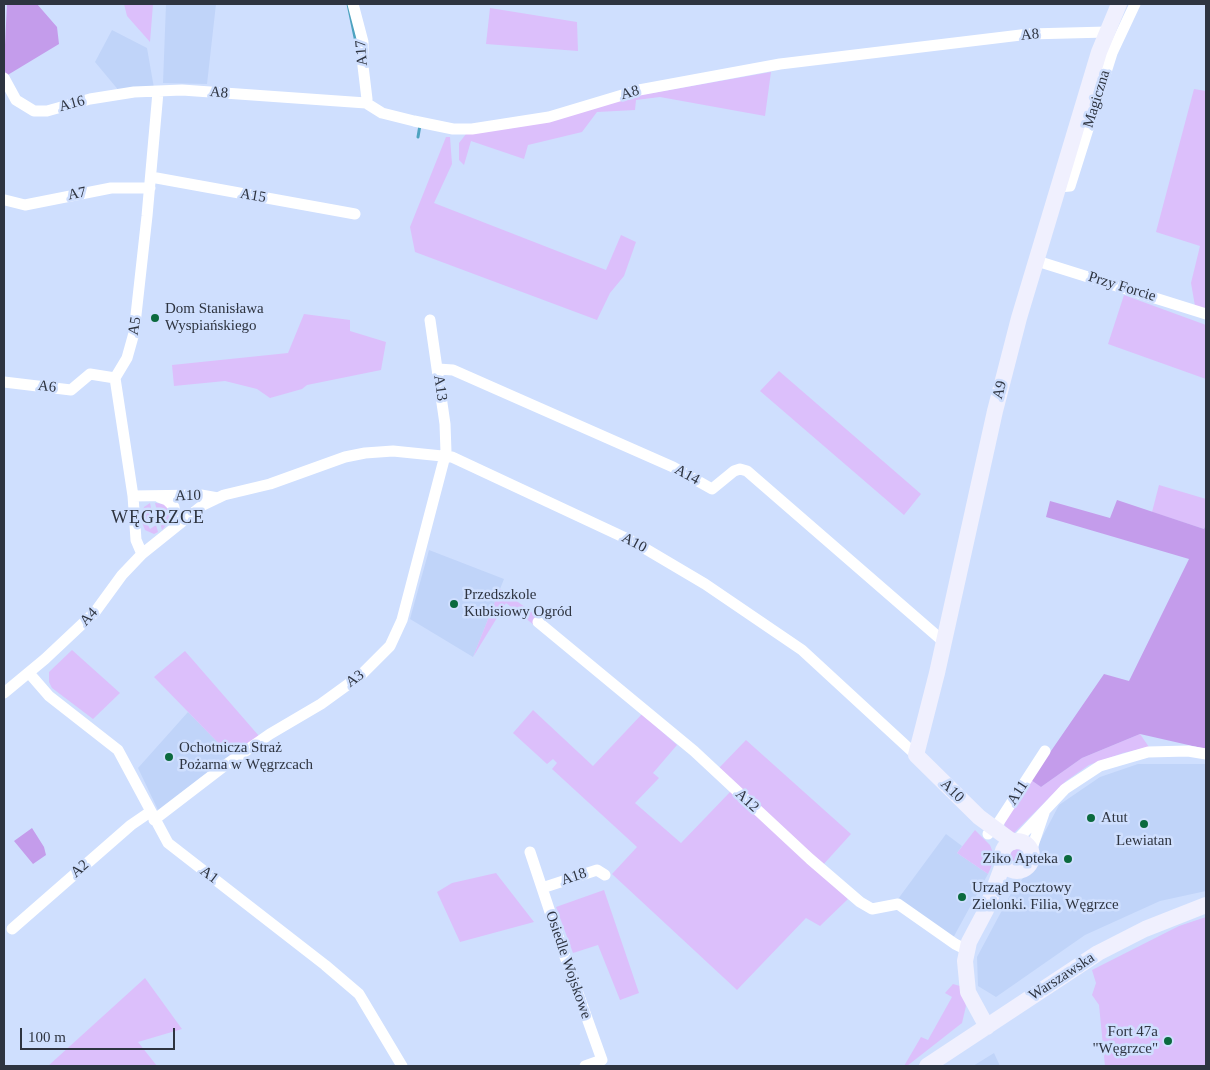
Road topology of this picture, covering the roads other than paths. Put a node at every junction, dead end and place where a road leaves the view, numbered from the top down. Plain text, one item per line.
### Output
1 (353, 4) edge
2 (1119, 4) edge
3 (1134, 4) edge
4 (1107, 32) junction
5 (4, 78) edge
6 (158, 92) junction
7 (366, 101) junction
8 (150, 183) junction
9 (1059, 187) junction
10 (5, 200) dead end
11 (355, 214) dead end
12 (1038, 260) junction
13 (1206, 314) edge
14 (430, 320) dead end
15 (438, 369) junction
16 (115, 378) junction
17 (4, 382) edge
18 (445, 456) junction
19 (133, 496) junction
20 (158, 497) junction
21 (218, 498) junction
22 (176, 525) junction
23 (142, 554) junction
24 (538, 622) dead end
25 (944, 642) junction
26 (29, 673) junction
27 (4, 693) edge
28 (1046, 750) dead end
29 (1206, 754) edge
30 (916, 755) junction
31 (1046, 810) junction
32 (152, 816) junction
33 (991, 831) junction
34 (1031, 851) junction
35 (530, 852) dead end
36 (1010, 854) junction
37 (605, 874) dead end
38 (542, 888) junction
39 (1206, 905) edge
40 (12, 929) dead end
41 (967, 950) junction
42 (988, 1027) junction
43 (402, 1066) edge
44 (585, 1066) edge
45 (927, 1066) edge

1 - 7 street, A17
2 - 4 street, A9
3 - 9 street, Magiczna
4 - 7 street, A8
4 - 9 street, A9
5 - 6 street, A16
6 - 7 street, A8
6 - 8 street, A5
8 - 10 street, A7
8 - 11 street, A15
8 - 16 street, A5
9 - 12 street, A9
12 - 13 street, Przy Forcie
12 - 25 street, A9
14 - 15 street, A13
15 - 18 street, A13
15 - 25 street, A14
16 - 17 street, A6
16 - 19 street
18 - 21 street, A10
18 - 30 street, A10
18 - 32 street, A3
19 - 20 street, A10
19 - 23 street
20 - 21 street, A10
20 - 22 street, A10
21 - 22 street, A10
22 - 23 street, A10
23 - 26 street, A4
24 - 41 street, A12
25 - 30 street, A9
26 - 27 street, A4
26 - 32 street, A1
28 - 33 street, A11
29 - 31 street
30 - 33 street, A10
31 - 34 street
31 - 36 street
32 - 40 street, A2
32 - 43 street, A1
33 - 36 street, A10
34 - 36 street, A10
34 - 36 street
35 - 38 street, Osiedle Wojskowe
36 - 41 street
37 - 38 street, A18
38 - 44 street, Osiedle Wojskowe
39 - 42 street, Warszawska
41 - 42 street
42 - 45 street, Warszawska

